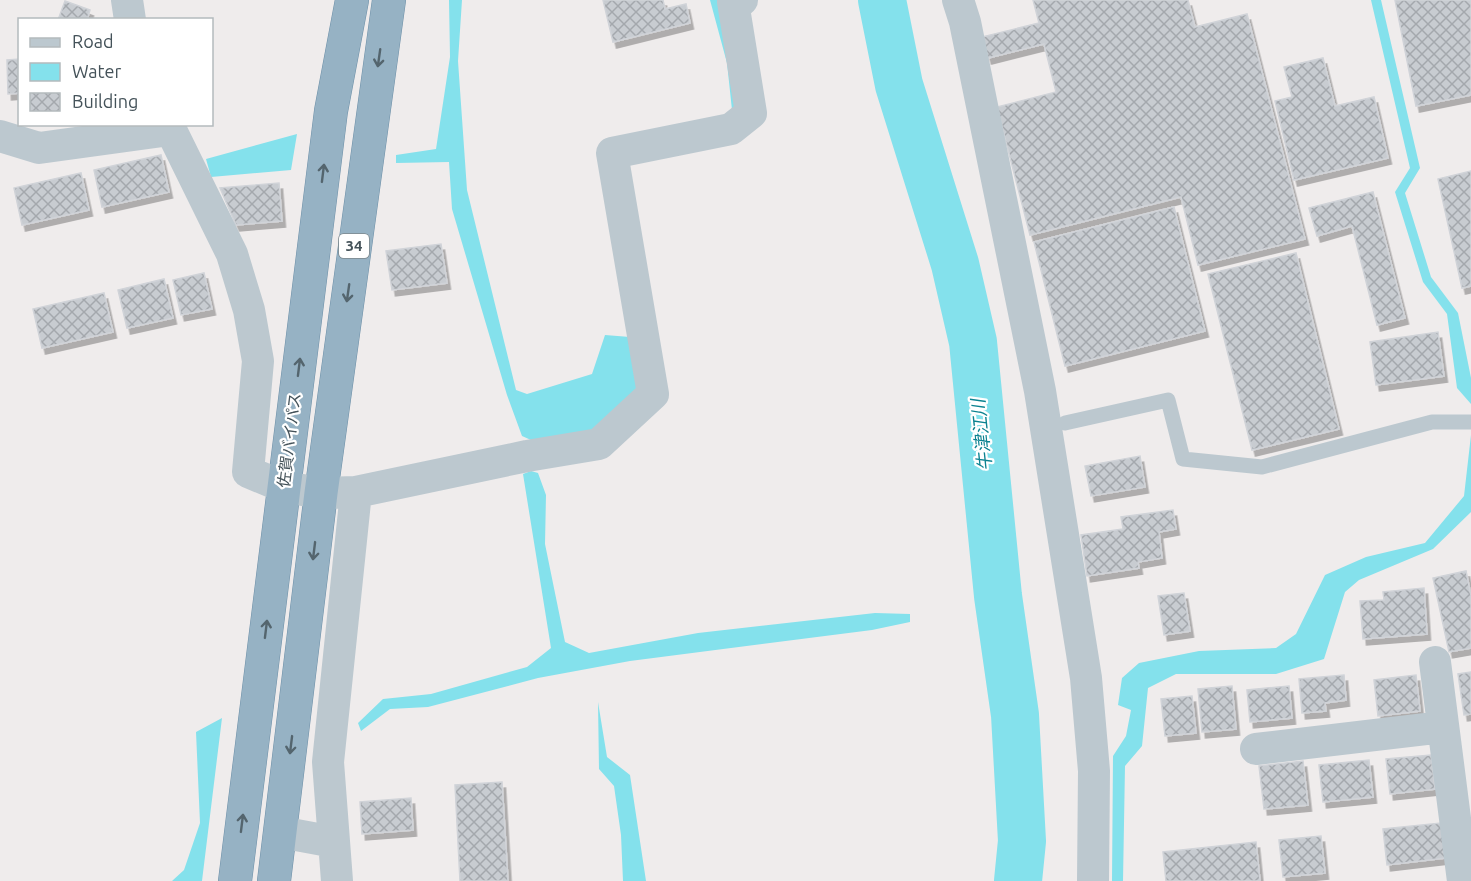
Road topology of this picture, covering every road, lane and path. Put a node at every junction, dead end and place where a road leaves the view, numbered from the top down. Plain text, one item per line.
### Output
1 (126, 0) edge
2 (352, 0) edge
3 (389, 0) edge
4 (742, 0) edge
5 (958, 0) edge
6 (130, 18) edge
7 (169, 127) edge
8 (0, 136) edge
9 (1470, 422) edge
10 (1065, 423) dead end
11 (284, 487) junction
12 (357, 492) junction
13 (321, 493) junction
14 (1435, 662) dead end
15 (1443, 727) junction
16 (1256, 749) dead end
17 (280, 832) junction
18 (334, 842) junction
19 (235, 881) edge
20 (274, 881) edge
21 (338, 881) edge
22 (1093, 881) edge
23 (1463, 881) edge

1 - 6 street
11 -> 2 highway, 佐賀バイパス / 34
3 -> 13 highway, 34
4 - 12 street
5 - 22 street
7 - 8 street
7 - 11 street
9 - 10 lane
11 - 13 street
19 -> 11 highway, 佐賀バイパス / 34
12 - 13 street
12 - 18 street
13 -> 17 highway, 34
14 - 15 street
15 - 16 street
15 - 23 street
17 - 18 street
17 - 20 highway, 34
18 - 21 street

